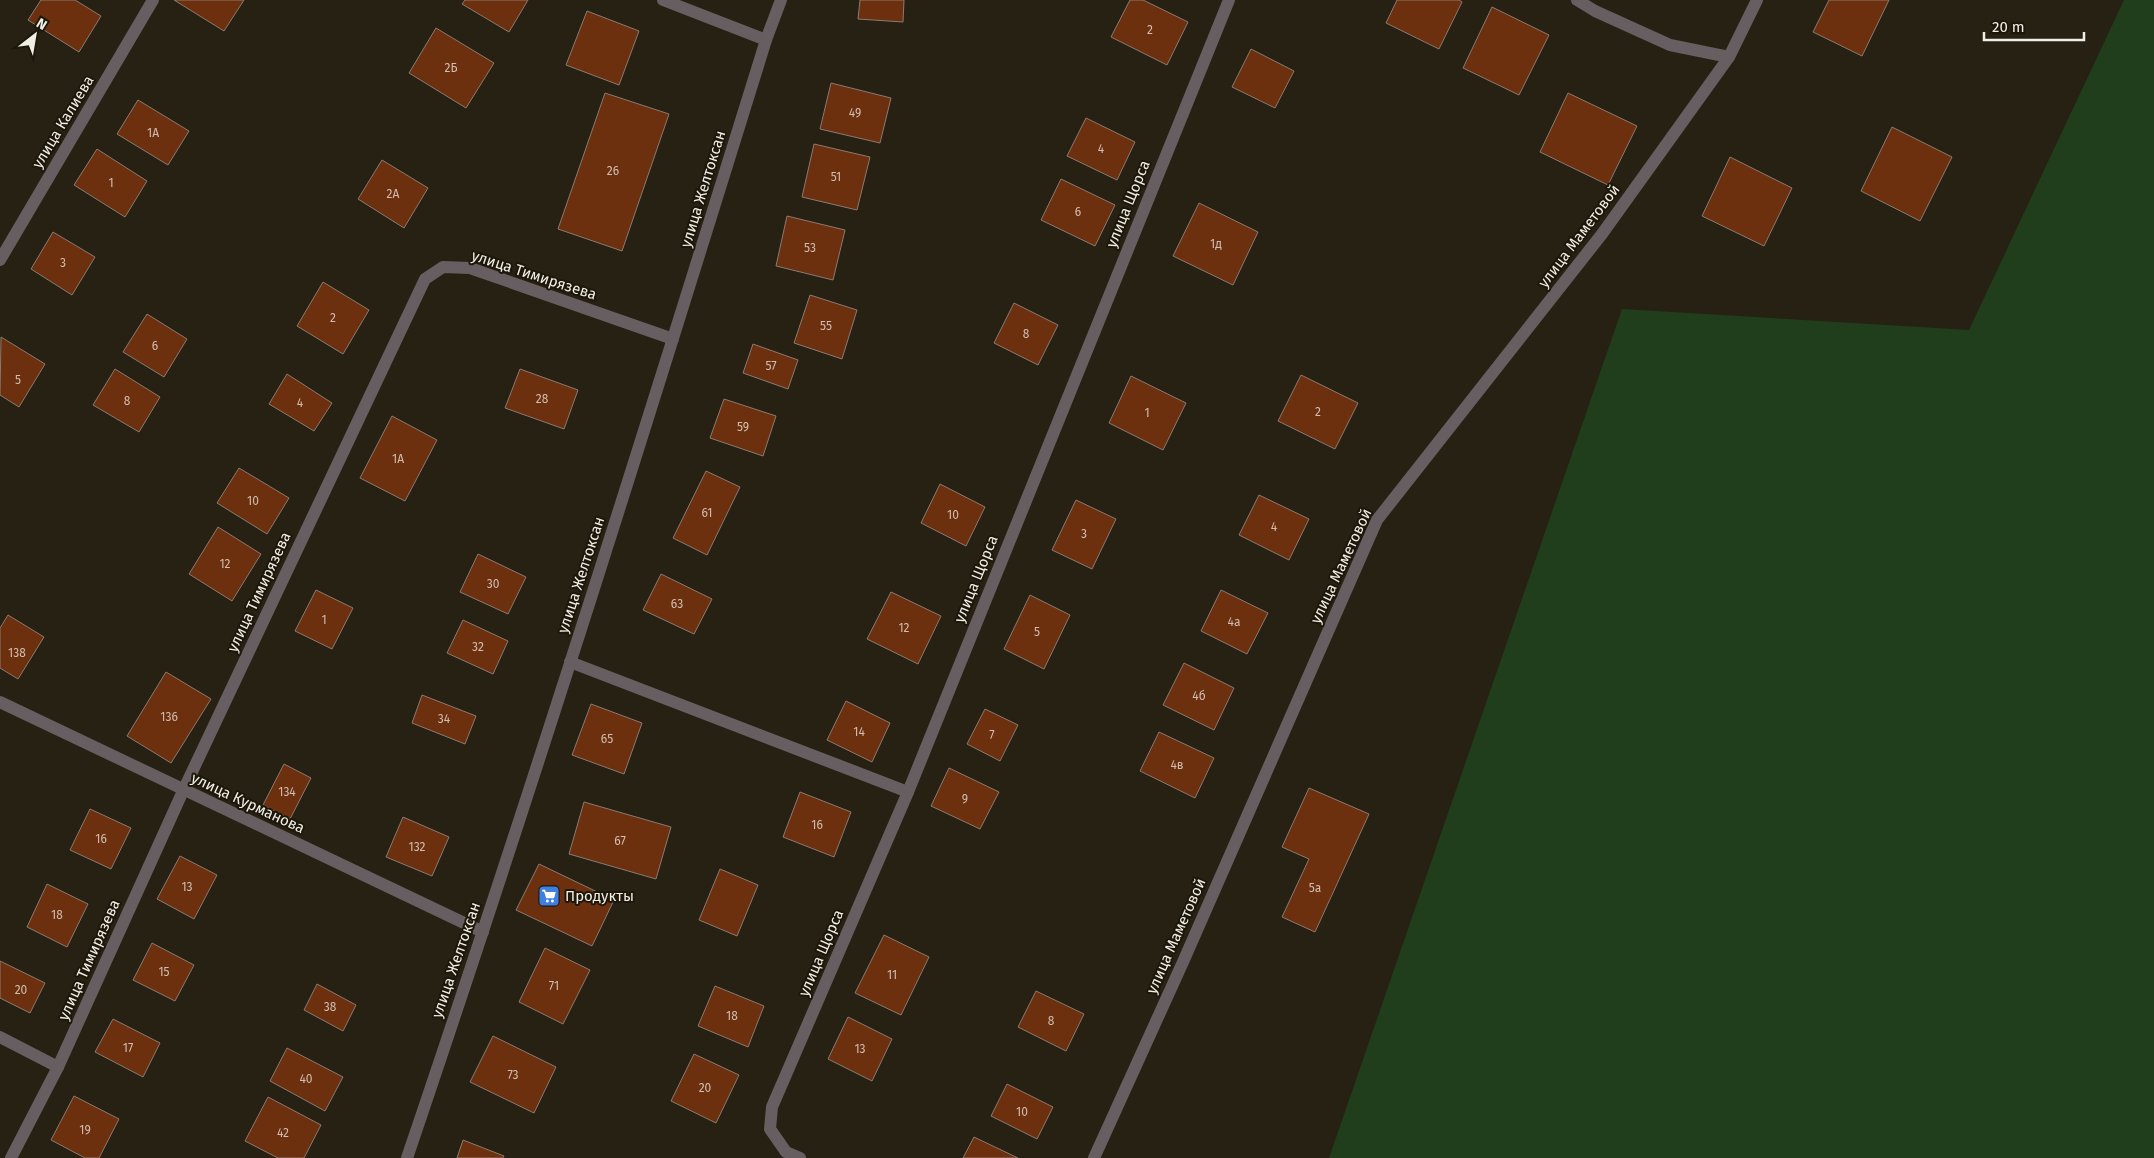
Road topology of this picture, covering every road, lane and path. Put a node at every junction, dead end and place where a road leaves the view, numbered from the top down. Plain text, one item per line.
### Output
1 (153, 0) edge
2 (663, 0) edge
3 (781, 0) edge
4 (1229, 0) edge
5 (1577, 0) edge
6 (1757, 0) edge
7 (766, 40) junction
8 (1728, 57) junction
9 (0, 260) edge
10 (673, 339) junction
11 (570, 662) junction
12 (0, 702) edge
13 (183, 791) junction
14 (908, 792) junction
15 (483, 932) junction
16 (0, 1037) edge
17 (58, 1067) junction
18 (11, 1158) edge
19 (407, 1158) edge
20 (800, 1158) edge
21 (1094, 1158) edge

1 - 9 street, улица Калиева
2 - 7 street
3 - 7 street, улица Желтоксан
4 - 14 street, улица Щорса
5 - 8 street
6 - 8 street, улица Маметовой
7 - 10 street, улица Желтоксан
8 - 21 street, улица Маметовой
10 - 11 street, улица Желтоксан
10 - 13 street, улица Тимирязева
11 - 14 street
11 - 15 street, улица Желтоксан
12 - 13 street, улица Курманова
13 - 15 street, улица Курманова
13 - 17 street, улица Тимирязева
14 - 20 street, улица Щорса
15 - 19 street, улица Желтоксан
16 - 17 street
17 - 18 street, улица Тимирязева

